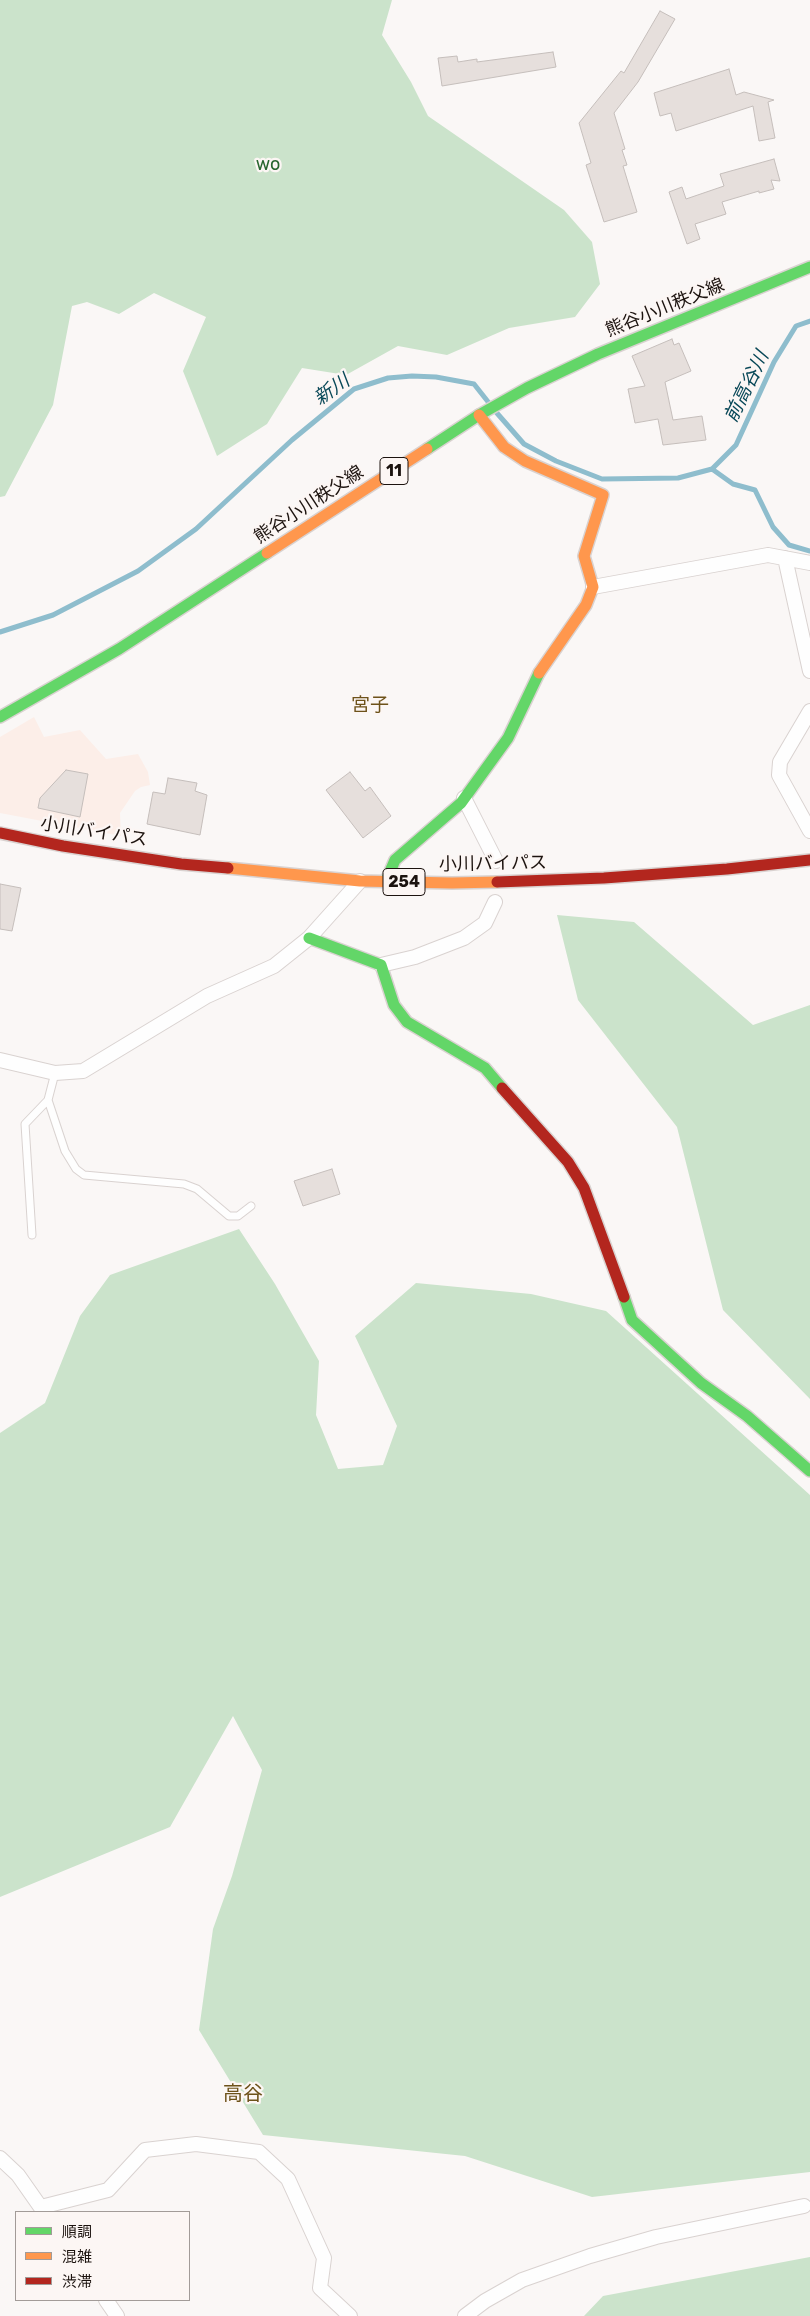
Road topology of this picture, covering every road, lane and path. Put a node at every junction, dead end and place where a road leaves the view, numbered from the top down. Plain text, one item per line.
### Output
1 (810, 267) edge
2 (479, 415) junction
3 (785, 558) junction
4 (810, 563) edge
5 (593, 587) junction
6 (810, 671) edge
7 (810, 711) edge
8 (0, 717) edge
9 (464, 798) junction
10 (810, 831) edge
11 (0, 833) edge
12 (810, 860) edge
13 (496, 861) dead end
14 (360, 881) junction
15 (386, 881) junction
16 (495, 902) dead end
17 (309, 938) junction
18 (381, 965) junction
19 (0, 1060) edge
20 (55, 1073) junction
21 (48, 1100) junction
22 (252, 1206) dead end
23 (32, 1235) dead end
24 (810, 1471) edge
25 (0, 2158) edge
26 (804, 2206) dead end
27 (43, 2210) edge
28 (107, 2301) edge
29 (116, 2316) edge
30 (350, 2316) edge
31 (465, 2316) edge

1 - 2 main road, 熊谷小川秩父線 / 11
2 - 5 main road
2 - 8 main road, 熊谷小川秩父線 / 11
3 - 4 street
3 - 5 street
3 - 6 street
5 - 9 main road
7 - 10 street
9 - 13 street
9 - 15 main road
11 - 14 main road, 小川バイパス / 254
12 - 15 main road, 小川バイパス / 254
14 - 15 main road, 小川バイパス / 254
14 - 17 street
16 - 18 street
17 - 18 main road
17 - 20 street
18 - 24 main road
19 - 20 street
20 - 21 lane
21 - 22 lane
21 - 23 lane
25 - 27 street
26 - 31 street
27 - 30 street
28 - 29 street

